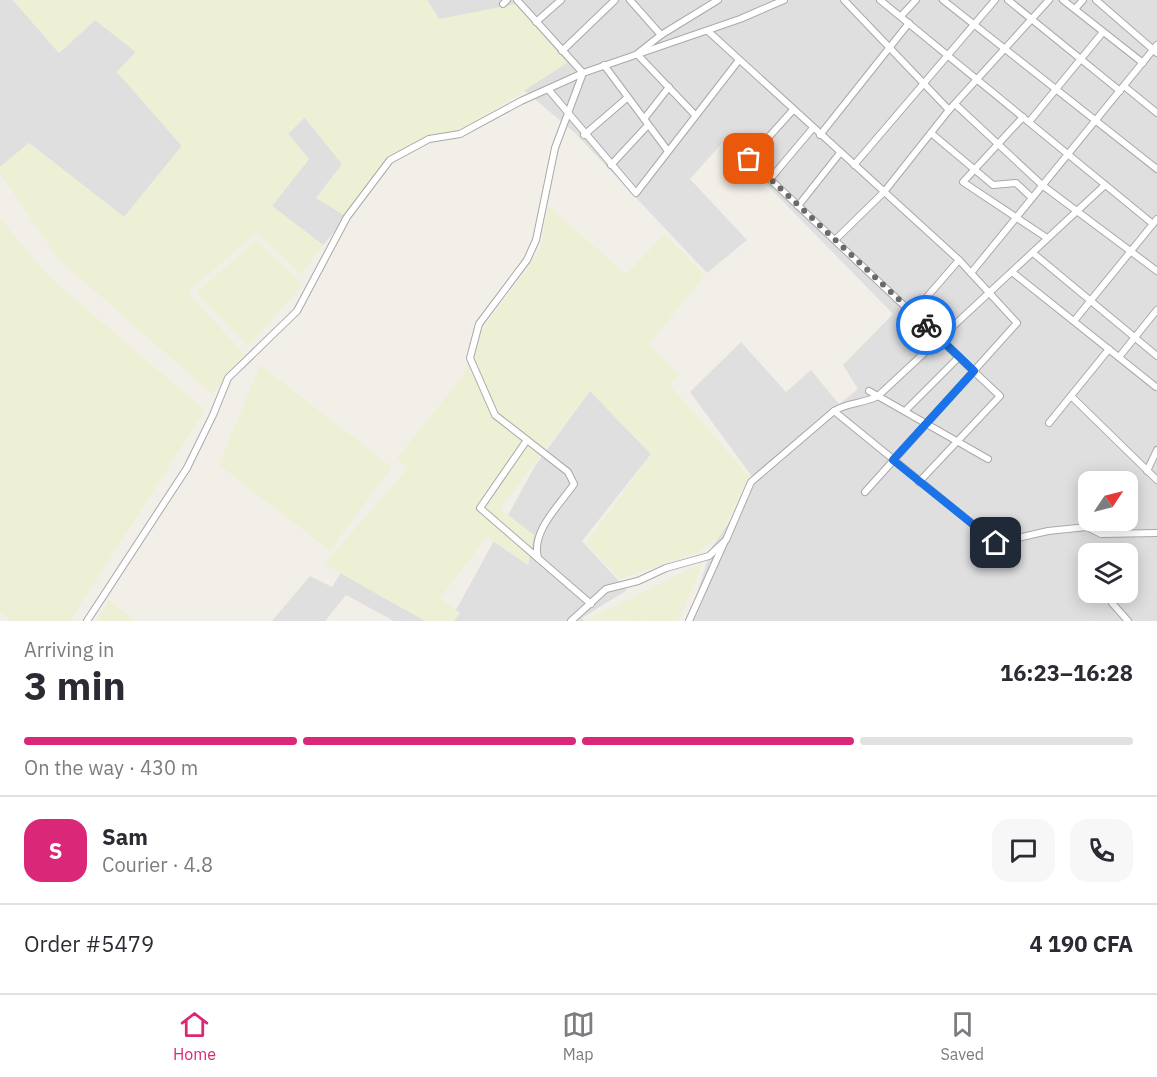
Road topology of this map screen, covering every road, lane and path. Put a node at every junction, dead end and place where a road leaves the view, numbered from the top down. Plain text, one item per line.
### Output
1 (516, 0) edge
2 (561, 0) edge
3 (615, 0) edge
4 (630, 0) edge
5 (718, 0) edge
6 (784, 0) edge
7 (844, 0) edge
8 (880, 0) edge
9 (916, 0) edge
10 (943, 0) edge
11 (995, 0) edge
12 (1008, 0) edge
13 (1049, 0) edge
14 (1063, 0) edge
15 (1083, 0) edge
16 (1096, 0) edge
17 (1075, 9) junction
18 (901, 16) junction
19 (1032, 19) junction
20 (536, 22) junction
21 (909, 23) junction
22 (975, 25) junction
23 (708, 31) junction
24 (1103, 32) junction
25 (661, 34) junction
26 (890, 48) junction
27 (1005, 49) junction
28 (1156, 49) edge
29 (562, 51) junction
30 (638, 54) junction
31 (948, 55) junction
32 (1080, 59) junction
33 (739, 60) junction
34 (1143, 63) junction
35 (604, 65) junction
36 (583, 73) junction
37 (977, 79) junction
38 (924, 84) junction
39 (669, 87) junction
40 (1122, 88) junction
41 (548, 89) junction
42 (1056, 90) junction
43 (627, 98) junction
44 (956, 104) junction
45 (793, 110) junction
46 (949, 110) junction
47 (566, 113) junction
48 (1157, 113) edge
49 (695, 115) junction
50 (1026, 119) junction
51 (1095, 121) junction
52 (646, 122) junction
53 (813, 128) junction
54 (931, 133) junction
55 (584, 135) junction
56 (820, 135) junction
57 (997, 145) junction
58 (668, 151) junction
59 (740, 151) dead end
60 (840, 153) junction
61 (1068, 154) junction
62 (749, 159) junction
63 (611, 165) junction
64 (854, 165) junction
65 (1157, 169) edge
66 (973, 171) junction
67 (770, 179) junction
68 (1106, 184) junction
69 (993, 185) junction
70 (1042, 185) junction
71 (884, 192) junction
72 (1032, 198) junction
73 (987, 199) junction
74 (798, 206) junction
75 (1077, 212) junction
76 (1016, 218) junction
77 (1155, 221) edge
78 (1047, 238) junction
79 (835, 240) junction
80 (1131, 251) junction
81 (1033, 253) junction
82 (959, 260) junction
83 (1157, 271) edge
84 (1012, 272) junction
85 (971, 273) junction
86 (989, 294) junction
87 (1090, 301) junction
88 (1156, 312) edge
89 (913, 313) junction
90 (1074, 321) junction
91 (1135, 338) junction
92 (940, 339) junction
93 (1109, 349) junction
94 (959, 357) junction
95 (1119, 357) junction
96 (1157, 357) edge
97 (974, 371) junction
98 (1156, 387) edge
99 (869, 391) dead end
100 (878, 396) junction
101 (1071, 396) junction
102 (834, 411) junction
103 (904, 411) junction
104 (1049, 423) dead end
105 (926, 424) junction
106 (527, 440) junction
107 (958, 442) junction
108 (1157, 450) edge
109 (988, 459) dead end
110 (893, 460) junction
111 (1147, 471) junction
112 (1157, 480) edge
113 (919, 482) junction
114 (865, 492) dead end
115 (1157, 533) edge
116 (726, 540) junction
117 (538, 558) junction
118 (1112, 603) dead end
119 (591, 604) junction
120 (87, 621) edge
121 (571, 621) edge
122 (688, 621) edge
123 (1128, 621) edge

1 - 20 street
2 - 20 street
3 - 29 street
4 - 25 street
5 - 25 street
6 - 23 street
7 - 26 street
8 - 18 street
9 - 18 street
10 - 22 street
11 - 22 street
12 - 19 street
13 - 19 street
14 - 17 street
15 - 17 street
16 - 28 street
17 - 24 street
18 - 21 street
19 - 27 street
19 - 32 street
20 - 29 street
21 - 26 street
21 - 31 street
22 - 27 street
22 - 31 street
23 - 30 street
23 - 33 street
24 - 32 street
24 - 34 street
25 - 30 street
26 - 38 street
26 - 56 street
27 - 37 street
27 - 42 street
28 - 34 street
29 - 36 street
30 - 35 street
30 - 39 street
31 - 37 street
31 - 38 street
32 - 40 street
32 - 42 street
33 - 45 street
33 - 49 street
34 - 40 street
35 - 36 street
35 - 43 street
36 - 41 street
36 - 47 street
37 - 44 street
37 - 50 street
38 - 46 street
38 - 64 street
39 - 49 street
39 - 52 street
40 - 48 street
40 - 51 street
41 - 47 street
41 - 120 street
42 - 50 street
42 - 51 street
43 - 52 street
43 - 55 street
44 - 46 street
44 - 57 street
45 - 53 street
45 - 62 street
46 - 54 street
47 - 55 street
47 - 106 street
49 - 58 street
50 - 57 street
50 - 61 street
51 - 61 street
51 - 65 street
52 - 58 street
52 - 63 street
53 - 56 street
53 - 67 street
54 - 66 street
54 - 71 street
55 - 63 street
56 - 60 street
57 - 66 street
57 - 70 street
58 - 63 street
59 - 62 street
60 - 64 street
60 - 74 street
61 - 68 street
61 - 70 street
62 - 67 street
64 - 71 street
66 - 69 street
66 - 73 street
67 - 74 street
68 - 75 street
68 - 77 street
69 - 72 street
69 - 73 street
70 - 72 street
70 - 75 street
71 - 79 street
71 - 82 street
72 - 76 street
73 - 76 street
74 - 79 street
75 - 78 street
75 - 80 street
76 - 78 street
76 - 85 street
77 - 80 street
78 - 81 street
79 - 89 street
80 - 83 street
80 - 87 street
81 - 84 street
81 - 87 street
82 - 85 street
82 - 89 street
84 - 86 street
84 - 90 street
85 - 86 street
86 - 92 street
86 - 97 street
87 - 90 street
87 - 91 street
88 - 91 street
89 - 92 street
90 - 93 street
91 - 95 street
91 - 96 street
92 - 94 street
92 - 100 street
93 - 95 street
93 - 101 street
94 - 97 street
94 - 103 street
95 - 98 street
97 - 105 street
97 - 107 street
99 - 100 street
100 - 102 street
100 - 103 street
101 - 104 street
101 - 111 street
102 - 110 street
102 - 116 street
103 - 105 street
105 - 107 street
105 - 110 street
106 - 117 street
106 - 117 street
107 - 109 street
107 - 113 street
108 - 111 street
110 - 113 street
110 - 114 street
111 - 112 street
113 - 115 street
116 - 119 street
116 - 122 street
117 - 119 street
118 - 123 street
119 - 121 street

